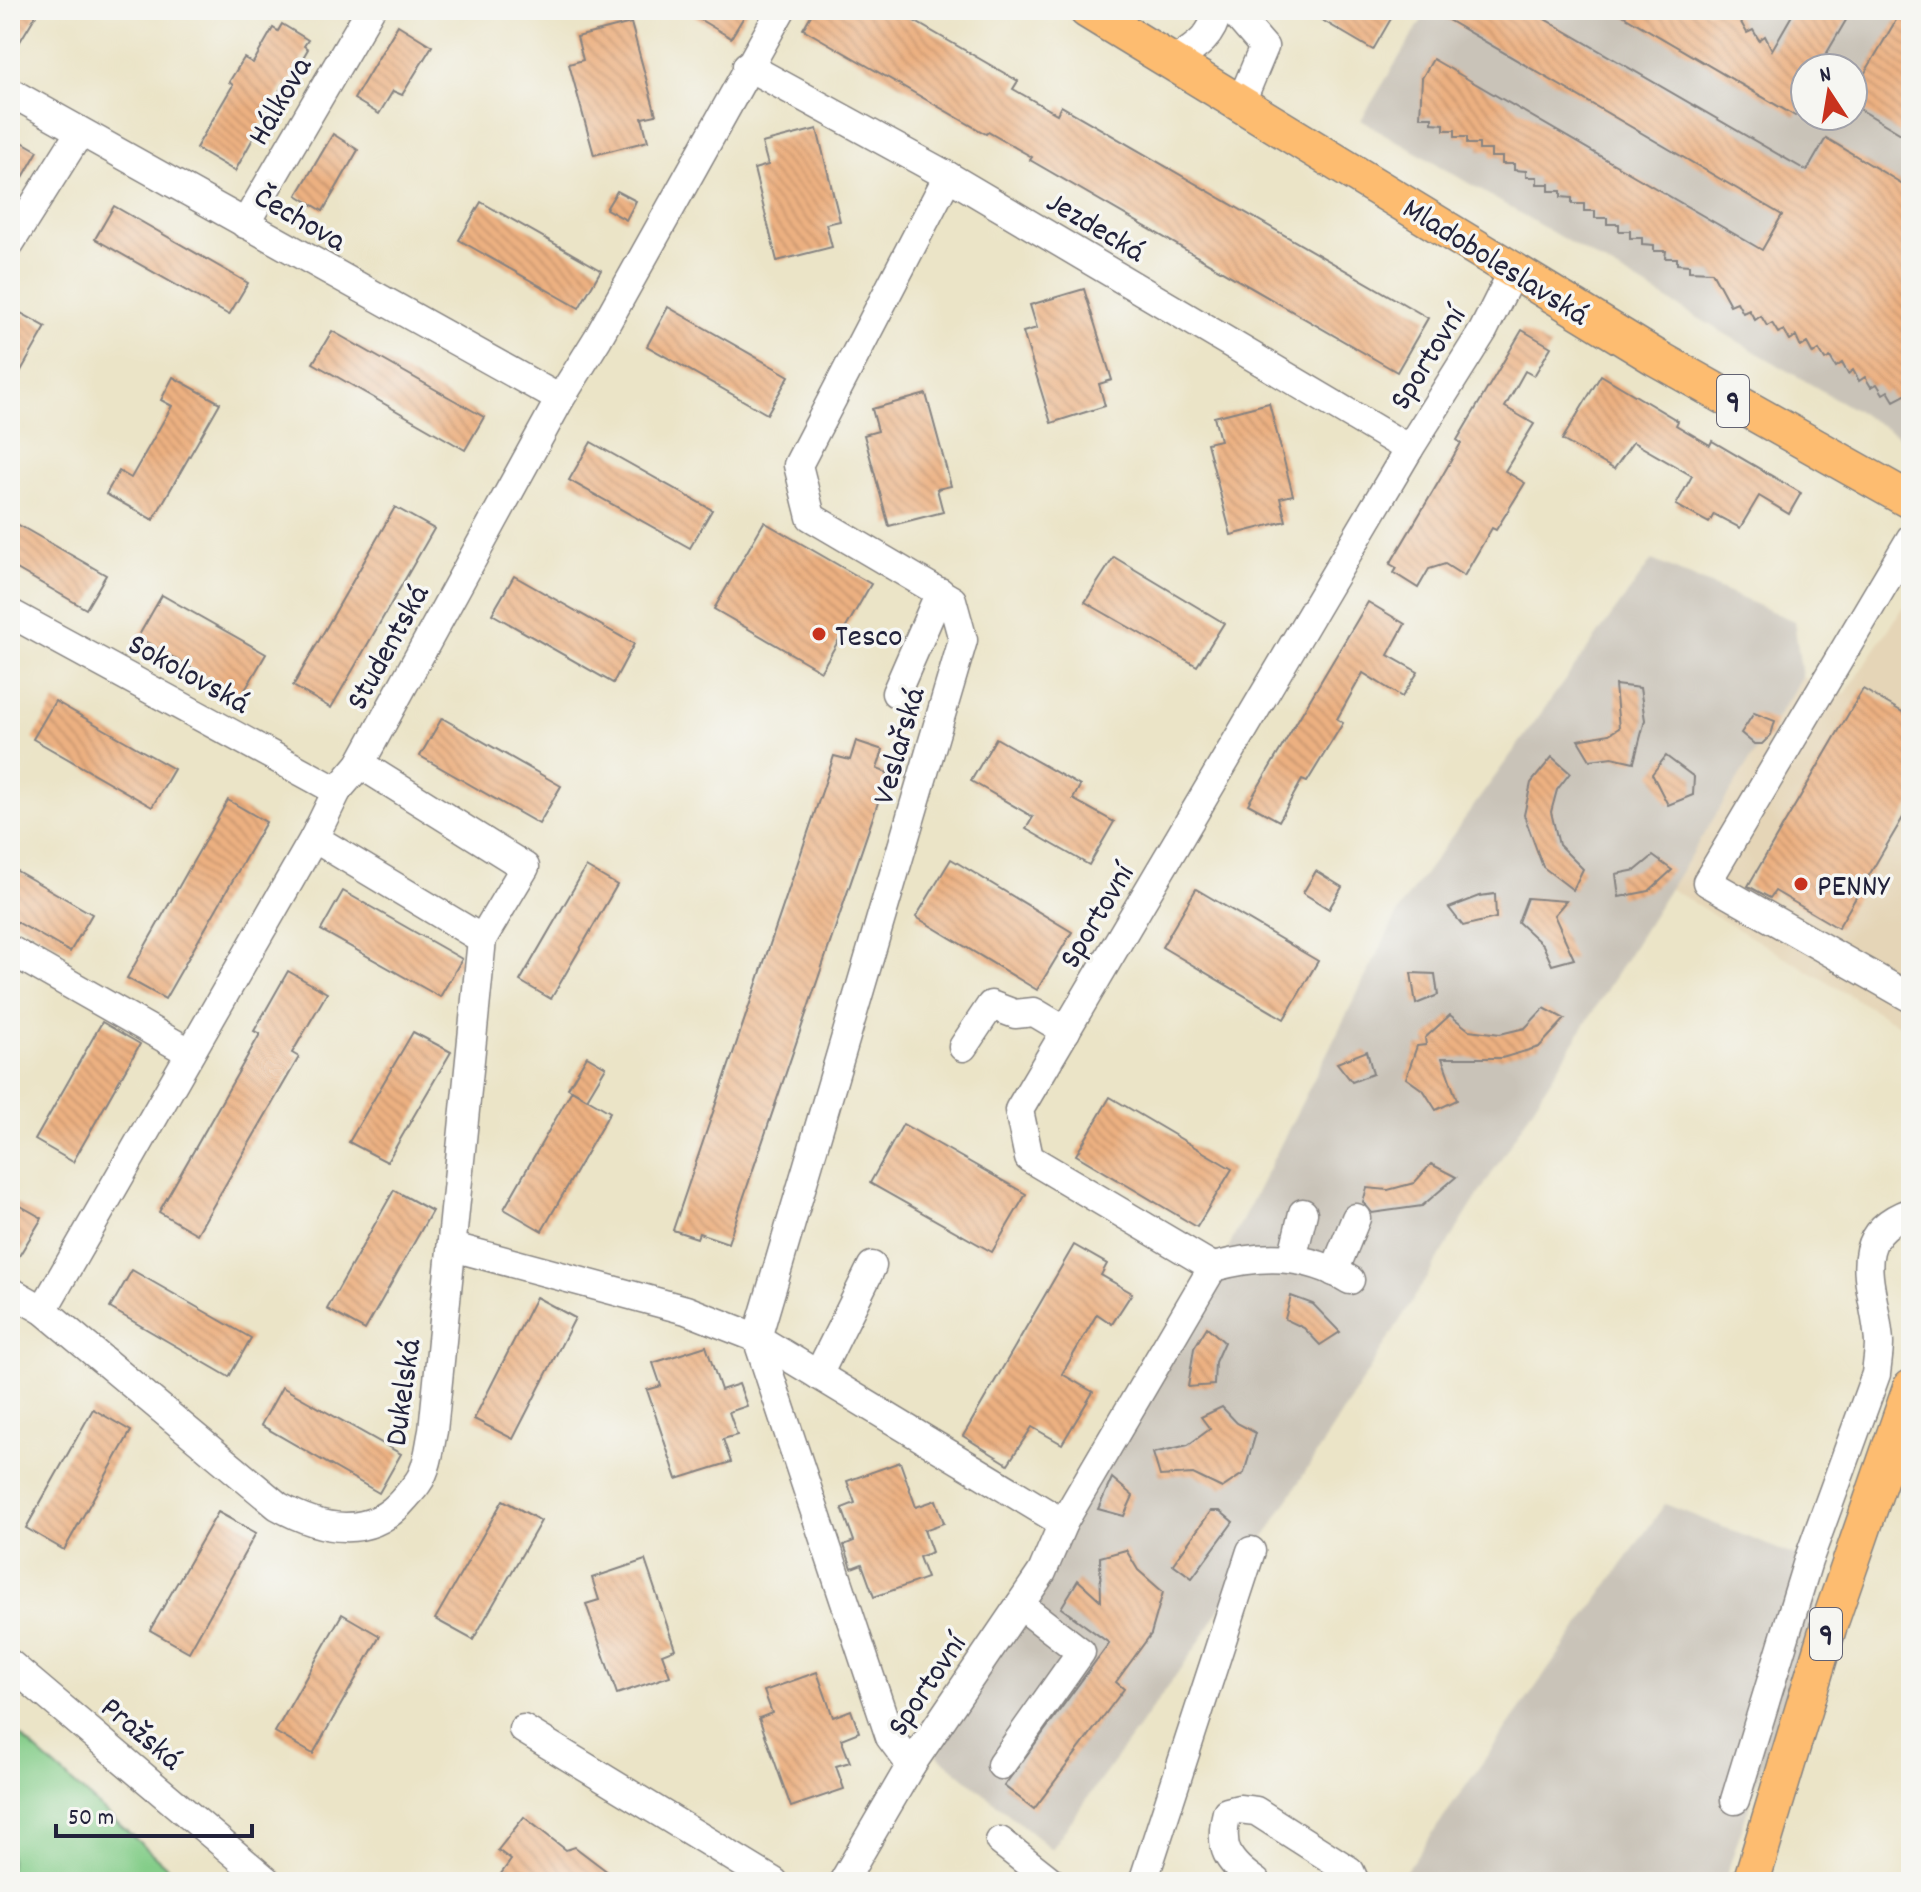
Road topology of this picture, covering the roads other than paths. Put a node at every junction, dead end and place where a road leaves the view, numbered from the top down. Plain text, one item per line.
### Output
1 (370, 10) edge
2 (781, 10) edge
3 (1087, 10) edge
4 (1218, 10) edge
5 (1232, 10) edge
6 (1173, 62) junction
7 (747, 66) junction
8 (10, 92) edge
9 (1241, 102) junction
10 (80, 132) junction
11 (948, 176) junction
12 (245, 224) junction
13 (10, 243) edge
14 (1513, 271) junction
15 (560, 399) junction
16 (1409, 449) junction
17 (1911, 501) edge
18 (1911, 538) edge
19 (940, 592) junction
20 (10, 613) edge
21 (896, 693) dead end
22 (360, 764) junction
23 (337, 791) junction
24 (314, 838) junction
25 (482, 939) junction
26 (10, 950) edge
27 (1911, 998) edge
28 (1066, 1031) junction
29 (963, 1047) dead end
30 (189, 1052) junction
31 (1911, 1212) edge
32 (1303, 1213) dead end
33 (1356, 1218) dead end
34 (453, 1247) junction
35 (1292, 1259) junction
36 (872, 1266) dead end
37 (1213, 1267) junction
38 (10, 1291) edge
39 (43, 1310) junction
40 (757, 1338) junction
41 (818, 1375) junction
42 (1911, 1388) edge
43 (1063, 1523) junction
44 (1251, 1551) dead end
45 (1020, 1605) junction
46 (10, 1664) edge
47 (523, 1729) dead end
48 (911, 1765) junction
49 (1001, 1765) dead end
50 (1735, 1800) dead end
51 (1000, 1841) dead end
52 (1241, 1878) edge
53 (268, 1882) edge
54 (774, 1882) edge
55 (843, 1882) edge
56 (1052, 1882) edge
57 (1143, 1882) edge
58 (1355, 1882) edge
59 (1751, 1882) edge

1 - 12 street, Hálkova
2 - 7 street, Studentská
3 - 6 main road, Mladoboleslavská / 9
4 - 6 street
5 - 9 street
6 - 9 main road, Mladoboleslavská / 9
7 - 11 street, Jezdecká
7 - 15 street, Studentská
8 - 10 street, Čechova
9 - 14 main road, Mladoboleslavská / 9
10 - 12 street, Čechova
10 - 13 street
11 - 16 street, Jezdecká
11 - 19 street, Veslařská
12 - 15 street, Čechova
14 - 16 street, Sportovní
14 - 17 main road, Mladoboleslavská / 9
15 - 22 street, Studentská
16 - 28 street, Sportovní
18 - 27 street
19 - 21 street
19 - 40 street, Veslařská
20 - 23 street, Sokolovská
22 - 23 street, Studentská
22 - 25 street
23 - 24 street, Studentská
24 - 25 street
24 - 30 street, Studentská
25 - 34 street, Dukelská
26 - 30 street
28 - 29 street
28 - 37 street, Sportovní
30 - 39 street, Studentská
31 - 50 street
32 - 35 street
33 - 35 street
34 - 39 street, Dukelská
34 - 40 street
35 - 37 street
36 - 41 street
37 - 43 street, Sportovní
38 - 39 street, Dukelská
40 - 41 street
40 - 48 street
41 - 43 street
42 - 59 main road, 9
43 - 45 street, Sportovní
44 - 57 street
45 - 48 street, Sportovní
45 - 49 street
46 - 53 street, Pražská
47 - 54 street
48 - 55 street, Sportovní
51 - 56 street
52 - 58 street

